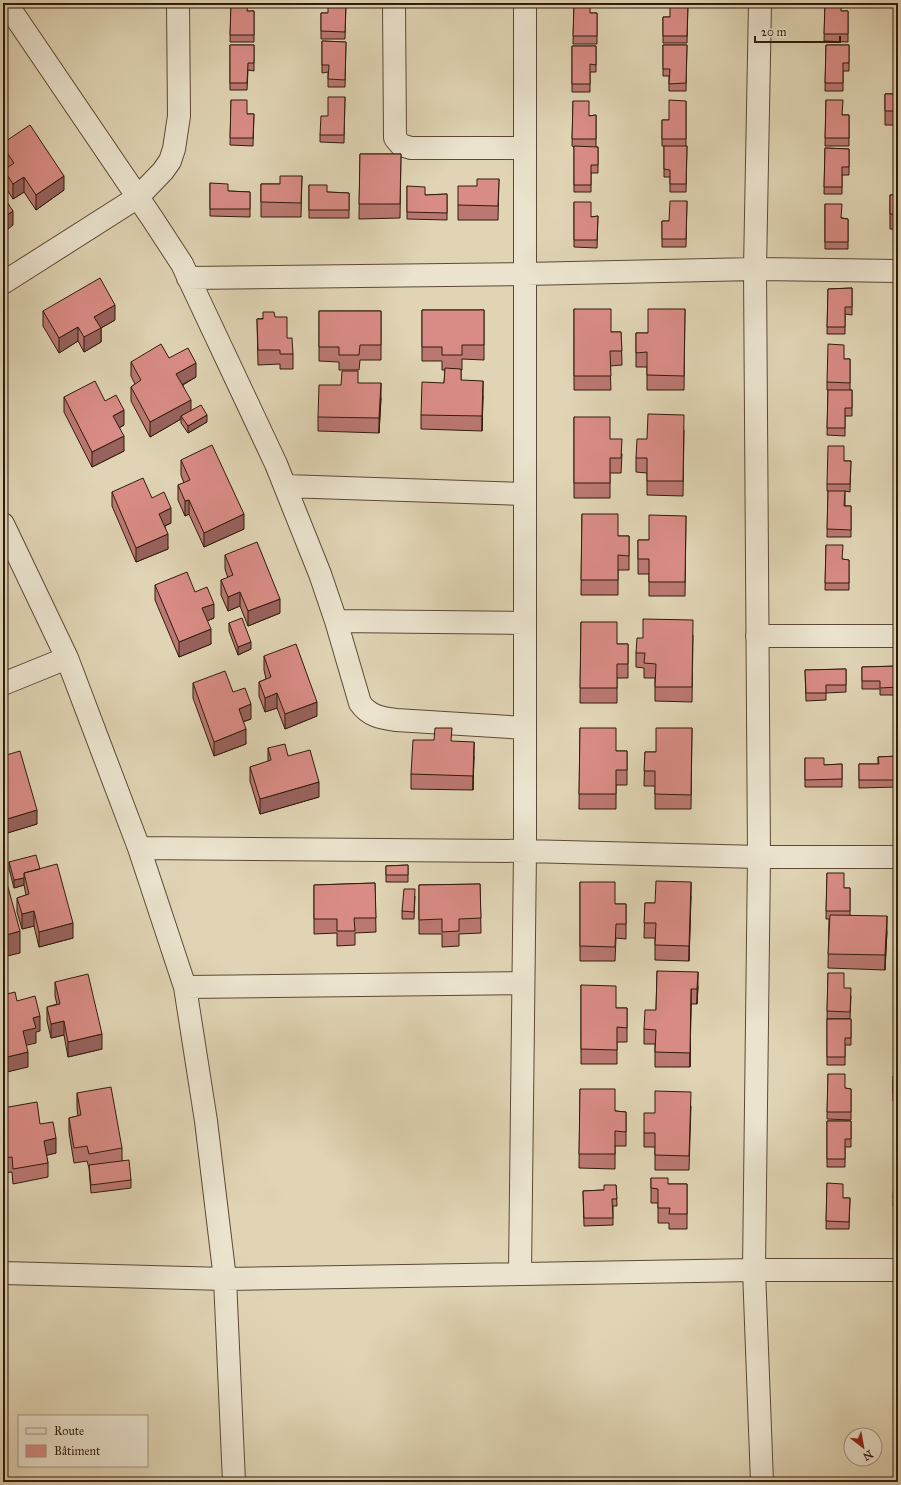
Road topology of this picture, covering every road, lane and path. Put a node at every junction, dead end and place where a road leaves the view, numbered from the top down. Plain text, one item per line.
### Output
1 (6, 3) edge
2 (178, 3) edge
3 (394, 3) edge
4 (525, 3) edge
5 (760, 3) edge
6 (524, 148) junction
7 (138, 197) junction
8 (755, 269) junction
9 (898, 271) edge
10 (525, 274) junction
11 (188, 278) junction
12 (3, 283) edge
13 (285, 486) junction
14 (525, 494) junction
15 (3, 524) edge
16 (336, 620) junction
17 (525, 623) junction
18 (756, 636) junction
19 (898, 636) edge
20 (67, 658) junction
21 (3, 684) edge
22 (525, 728) junction
23 (139, 848) junction
24 (525, 851) junction
25 (759, 857) junction
26 (898, 857) edge
27 (898, 866) edge
28 (523, 983) junction
29 (185, 987) junction
30 (754, 1270) junction
31 (898, 1270) edge
32 (3, 1273) edge
33 (520, 1274) junction
34 (225, 1279) junction
35 (234, 1482) edge
36 (762, 1482) edge

1 - 7 street
2 - 7 street
3 - 6 street
4 - 6 street
5 - 8 street
6 - 10 street
7 - 11 street
7 - 12 street
8 - 9 street
8 - 10 street
8 - 18 street
10 - 11 street
10 - 14 street
11 - 13 street
13 - 14 street
13 - 16 street
14 - 17 street
15 - 20 street
16 - 17 street
16 - 22 street
17 - 22 street
18 - 19 street
18 - 25 street
20 - 21 street
20 - 23 street
22 - 24 street
23 - 24 street
23 - 29 street
24 - 25 street
24 - 28 street
25 - 26 street
25 - 30 street
26 - 27 street
28 - 29 street
28 - 33 street
29 - 34 street
30 - 31 street
30 - 33 street
30 - 36 street
32 - 34 street
33 - 34 street
34 - 35 street

